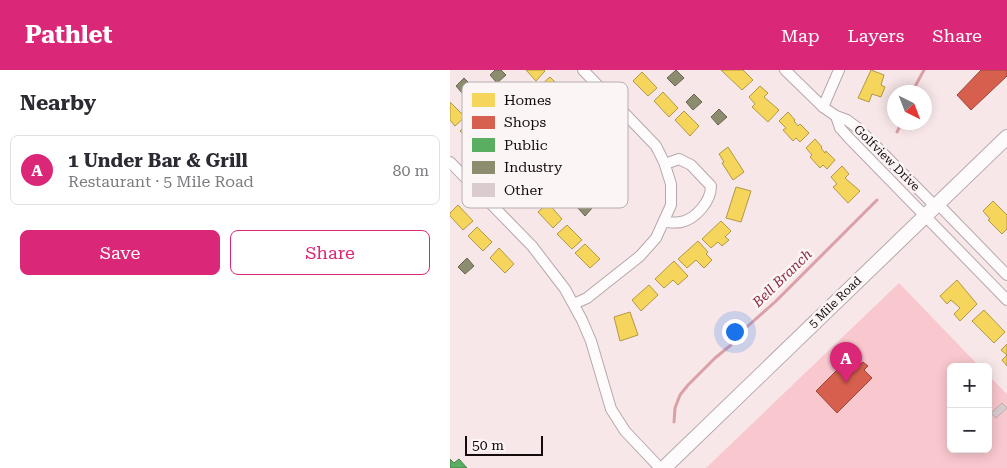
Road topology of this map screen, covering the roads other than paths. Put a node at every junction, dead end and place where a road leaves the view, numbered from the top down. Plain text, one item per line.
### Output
1 (583, 70) edge
2 (785, 70) edge
3 (839, 70) edge
4 (595, 82) edge
5 (823, 107) junction
6 (628, 115) edge
7 (1007, 136) edge
8 (450, 162) edge
9 (665, 164) junction
10 (462, 175) edge
11 (494, 208) edge
12 (933, 208) junction
13 (664, 222) junction
14 (1007, 275) edge
15 (1007, 300) edge
16 (574, 304) junction
17 (662, 468) edge

1 - 4 street
2 - 5 street, Golfview Drive
3 - 5 street
5 - 12 street, Golfview Drive
6 - 9 street
7 - 12 main road, 5 Mile Road
8 - 10 street
9 - 13 street
9 - 13 street
11 - 16 street
12 - 14 street
12 - 15 street
12 - 17 main road, 5 Mile Road
13 - 16 street
16 - 17 street

